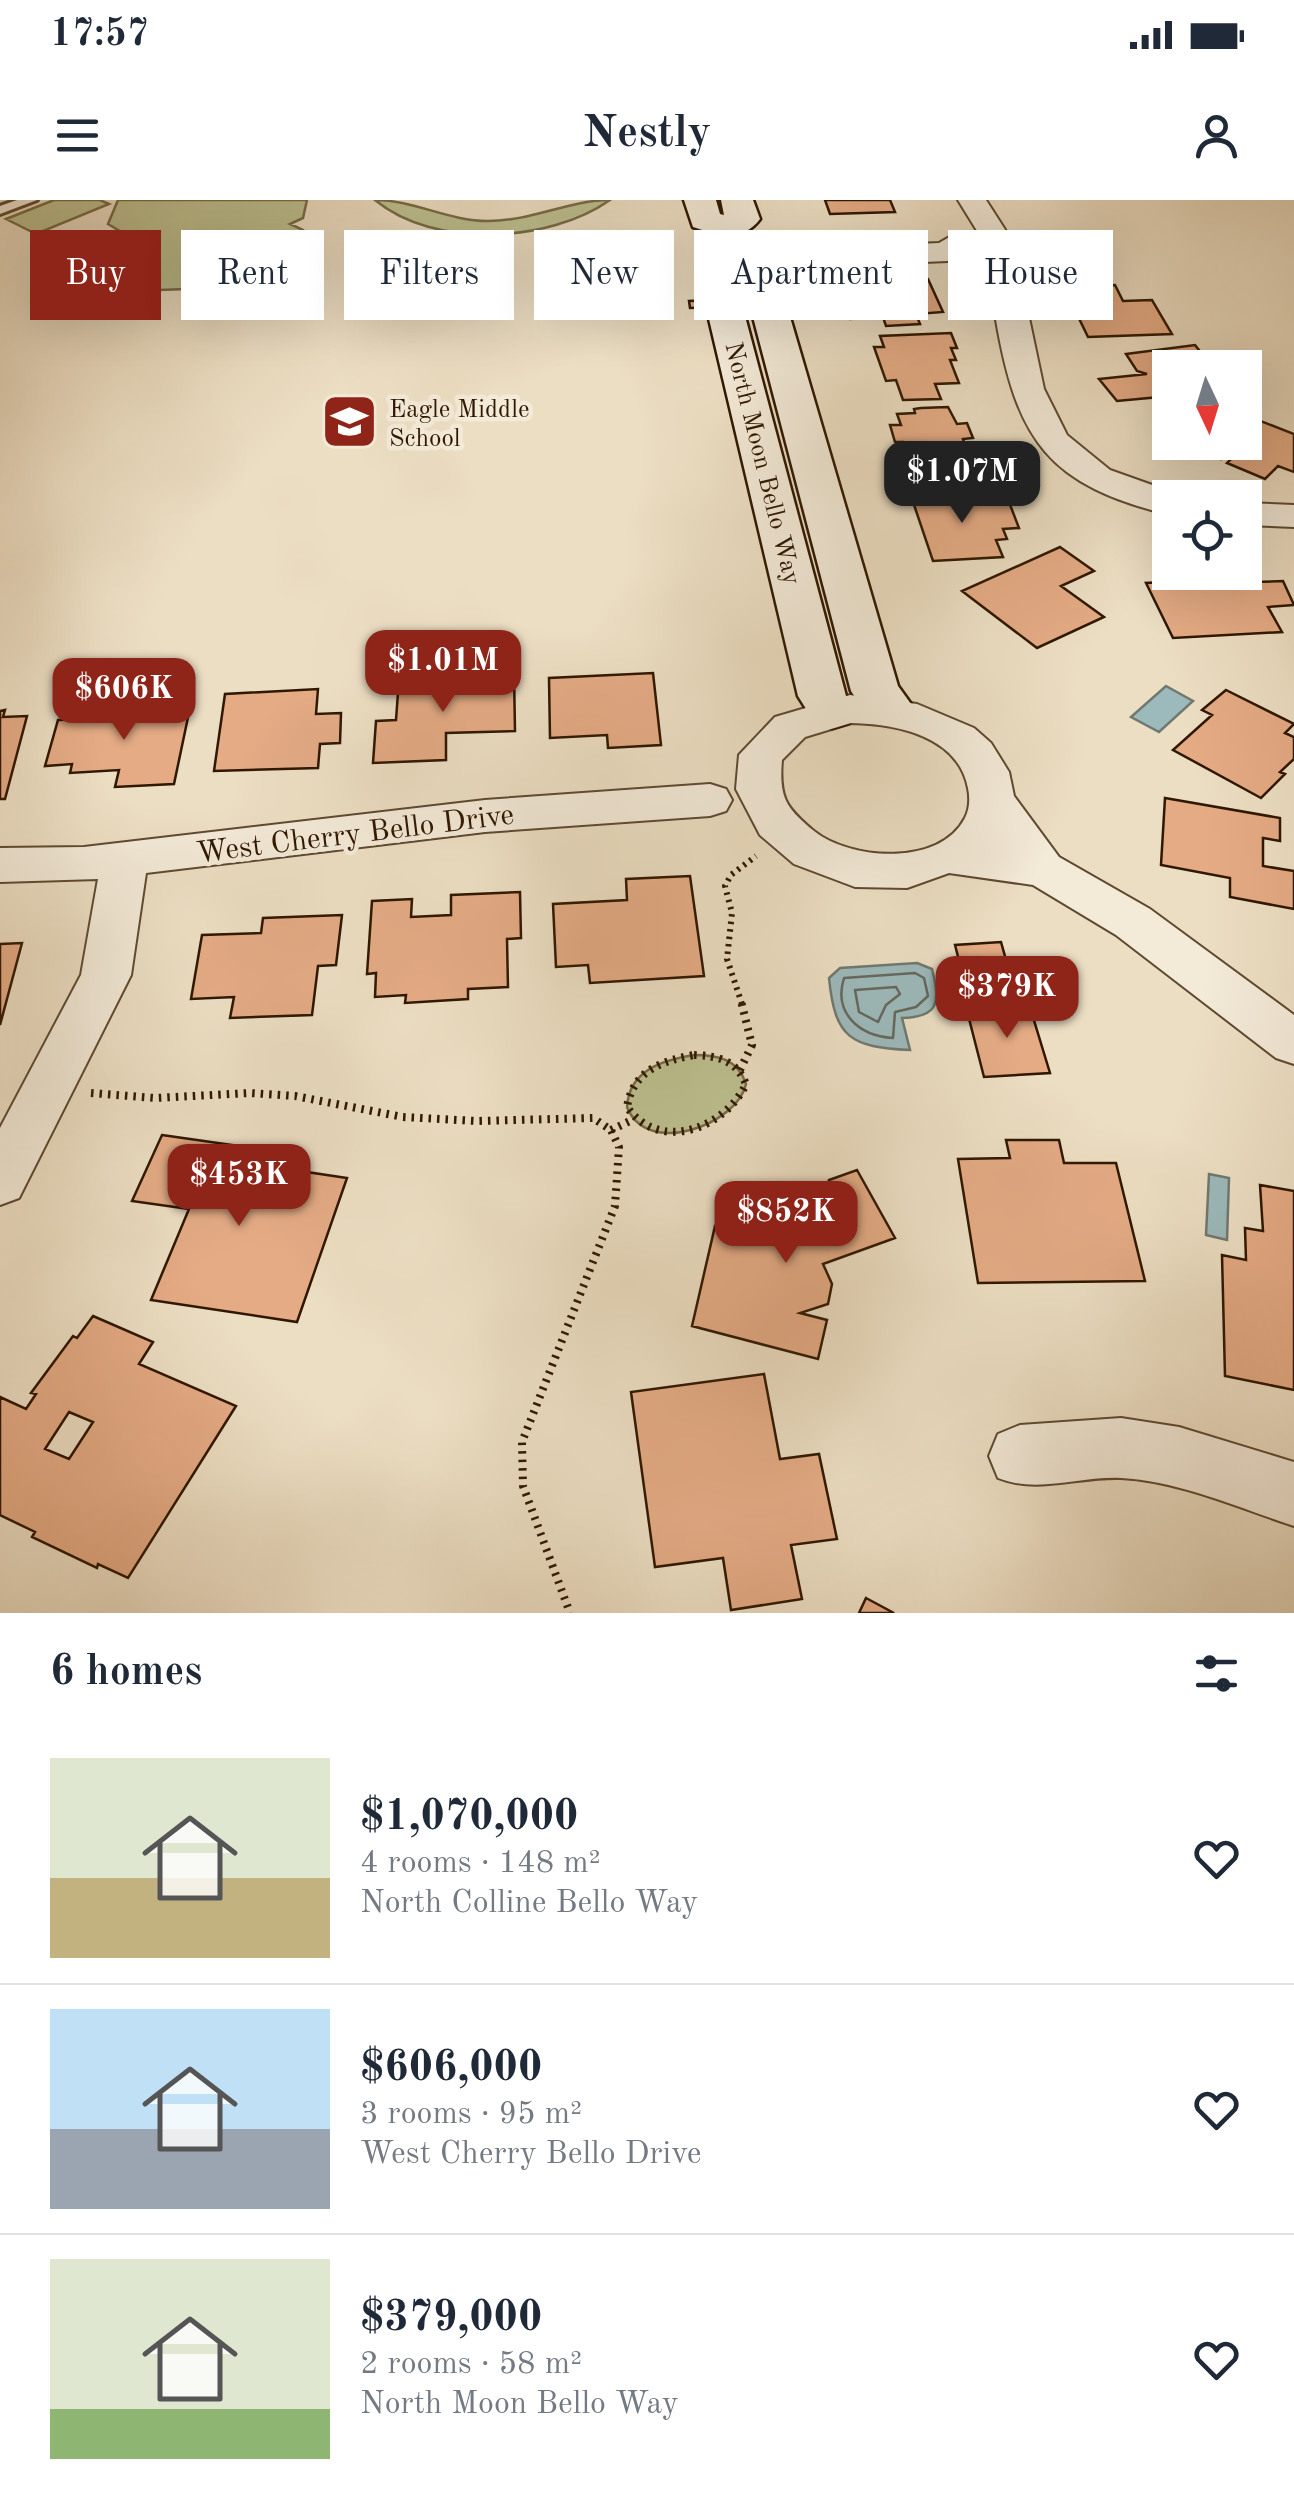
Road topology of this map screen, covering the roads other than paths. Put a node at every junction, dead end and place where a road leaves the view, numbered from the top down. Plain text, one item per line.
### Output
1 (30, 200) edge
2 (700, 200) edge
3 (972, 200) edge
4 (0, 210) edge
5 (721, 230) edge
6 (991, 230) edge
7 (728, 320) edge
8 (772, 320) edge
9 (1012, 320) edge
10 (1152, 499) edge
11 (1262, 515) edge
12 (1294, 516) edge
13 (892, 711) junction
14 (832, 712) junction
15 (757, 773) junction
16 (992, 798) junction
17 (710, 800) junction
18 (765, 837) junction
19 (950, 857) junction
20 (125, 859) junction
21 (0, 865) edge
22 (1043, 869) junction
23 (1294, 1043) edge
24 (0, 1181) edge
25 (1020, 1456) dead end
26 (1294, 1494) edge

1 - 4 lane
2 - 5 street, North Moon Bello Way
3 - 6 street
7 - 14 street, North Moon Bello Way
8 - 13 street, North Moon Bello Way
9 - 10 street
11 - 12 street
13 - 14 street
13 - 16 street
14 - 15 street
15 - 17 street, West Cherry Bello Drive
15 - 18 street
16 - 19 street
16 - 22 street
17 - 18 street, West Cherry Bello Drive
17 - 20 street, West Cherry Bello Drive
18 - 19 street
19 - 22 street
20 - 21 street, West Cherry Bello Drive
20 - 24 street
22 - 23 street
25 - 26 street

